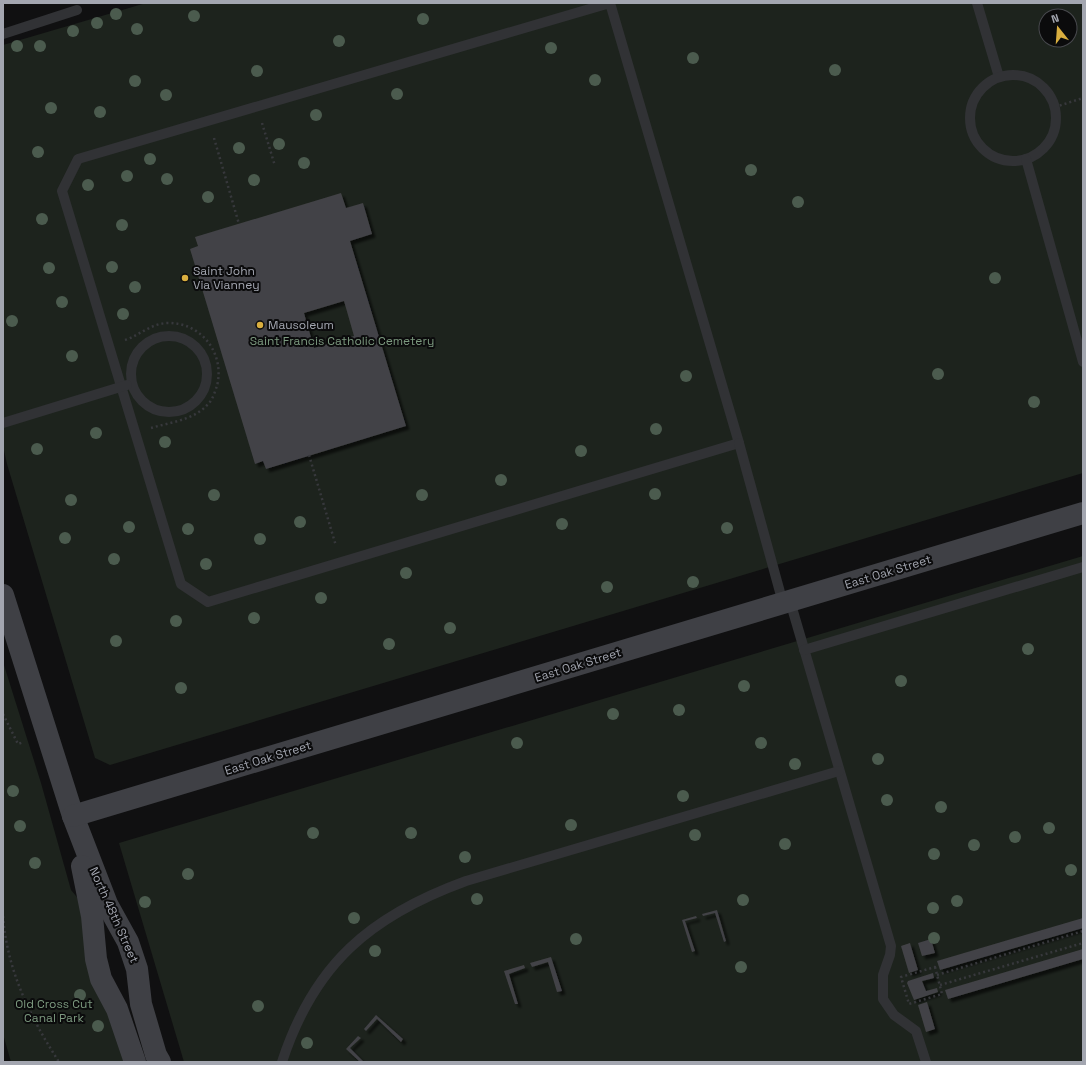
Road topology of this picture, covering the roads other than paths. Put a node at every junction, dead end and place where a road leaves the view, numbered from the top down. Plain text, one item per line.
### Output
1 (610, 3) edge
2 (977, 3) edge
3 (77, 10) dead end
4 (3, 34) edge
5 (999, 77) junction
6 (1026, 160) junction
7 (1083, 362) edge
8 (132, 384) junction
9 (121, 387) junction
10 (3, 423) edge
11 (739, 443) junction
12 (1083, 513) edge
13 (1083, 567) edge
14 (3, 595) edge
15 (787, 602) junction
16 (804, 650) junction
17 (839, 771) junction
18 (73, 816) junction
19 (134, 1062) edge
20 (160, 1062) edge
21 (282, 1062) edge
22 (926, 1062) edge

1 - 9 lane
1 - 11 lane
2 - 5 lane
3 - 4 lane
5 - 6 lane
5 - 6 lane
6 - 7 lane
8 - 8 lane
8 - 9 lane
9 - 10 lane
9 - 11 lane
11 - 15 lane
12 - 15 street, East Oak Street
13 - 16 lane
14 - 18 street, North 48th Street
15 - 16 lane
15 - 18 street, East Oak Street
16 - 17 lane
17 - 21 lane
17 - 22 lane
18 - 19 street, North 48th Street
18 - 20 street, North 48th Street

